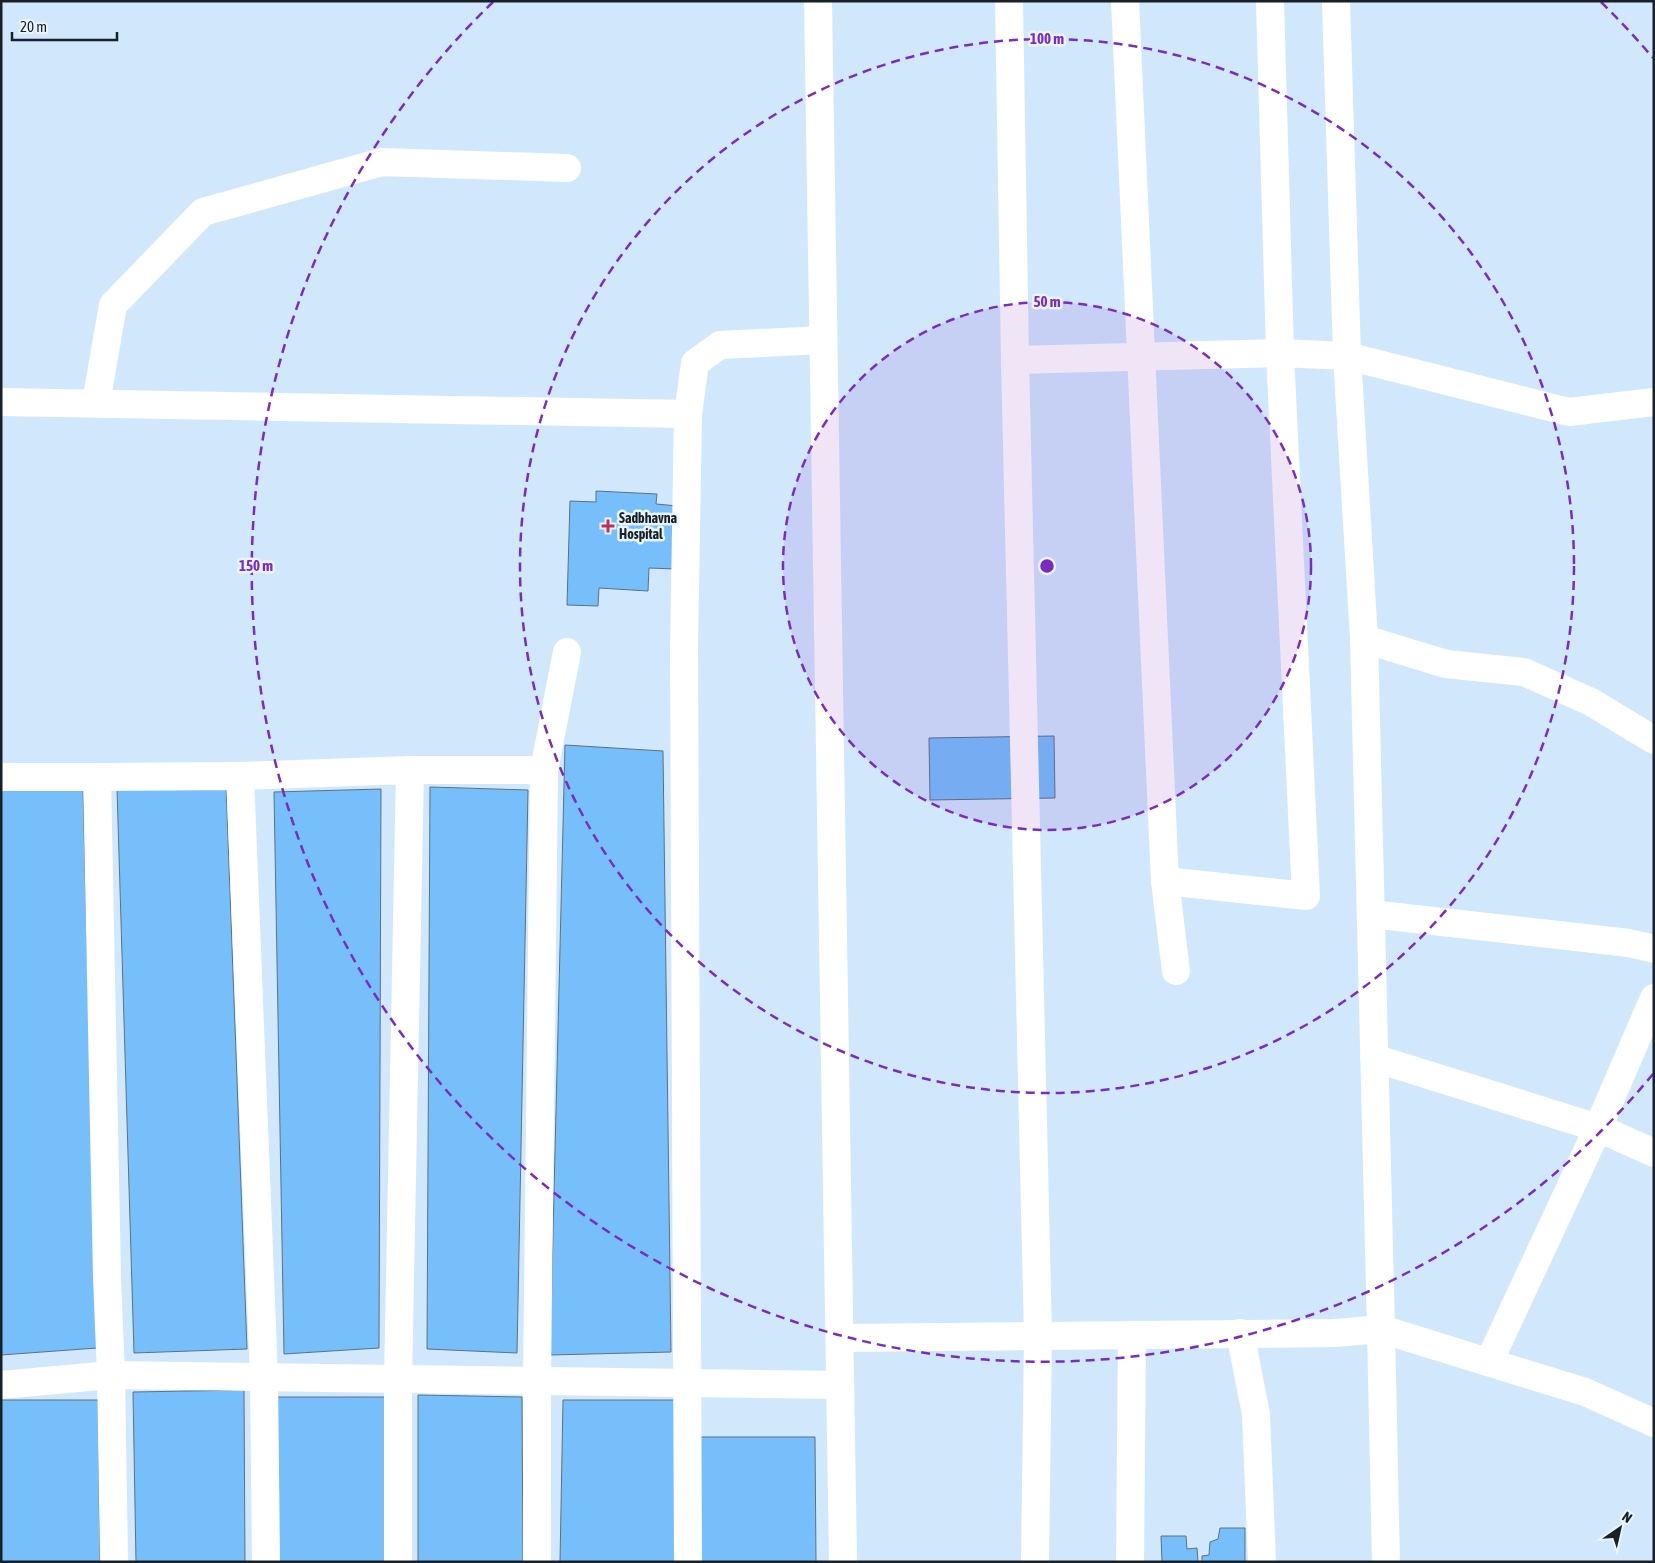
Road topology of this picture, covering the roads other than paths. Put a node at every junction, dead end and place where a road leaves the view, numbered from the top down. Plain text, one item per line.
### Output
1 (818, 1) edge
2 (1009, 1) edge
3 (1125, 1) edge
4 (1270, 1) edge
5 (1336, 1) edge
6 (567, 168) dead end
7 (823, 340) junction
8 (1280, 353) junction
9 (1347, 356) junction
10 (1141, 357) junction
11 (1016, 360) junction
12 (1, 402) edge
13 (1654, 402) edge
14 (96, 403) junction
15 (688, 414) junction
16 (1364, 639) junction
17 (567, 652) dead end
18 (1654, 740) edge
19 (410, 770) junction
20 (544, 770) junction
21 (97, 776) junction
22 (240, 776) junction
23 (1, 777) edge
24 (1165, 881) junction
25 (1371, 914) junction
26 (1654, 949) edge
27 (1176, 971) dead end
28 (1654, 998) edge
29 (1374, 1058) junction
30 (1598, 1128) junction
31 (1654, 1153) edge
32 (1381, 1329) junction
33 (1240, 1334) junction
34 (1132, 1335) junction
35 (1038, 1336) junction
36 (840, 1338) junction
37 (1489, 1362) junction
38 (111, 1375) junction
39 (264, 1378) junction
40 (398, 1380) junction
41 (537, 1381) junction
42 (687, 1383) junction
43 (1, 1385) edge
44 (840, 1385) junction
45 (1654, 1423) edge
46 (114, 1562) edge
47 (266, 1562) edge
48 (398, 1562) edge
49 (537, 1562) edge
50 (688, 1562) edge
51 (843, 1562) edge
52 (1035, 1562) edge
53 (1130, 1562) edge
54 (1262, 1562) edge
55 (1386, 1562) edge

1 - 7 street
2 - 11 street
3 - 10 street
4 - 8 street
5 - 9 street
6 - 14 street
7 - 15 street
7 - 36 street
8 - 9 street
8 - 10 street
8 - 24 street
9 - 13 street
9 - 16 street
10 - 11 street
10 - 24 street
11 - 35 street
12 - 14 street
14 - 15 street
15 - 42 street
16 - 18 street
16 - 25 street
17 - 20 street
19 - 20 street
19 - 22 street
19 - 40 street
20 - 41 street
21 - 22 street
21 - 23 street
21 - 38 street
22 - 39 street
24 - 27 street
25 - 26 street
25 - 29 street
28 - 30 street
29 - 30 street
29 - 32 street
30 - 31 street
30 - 37 street
32 - 33 street
32 - 37 street
32 - 55 street
33 - 34 street
33 - 54 street
34 - 35 street
34 - 53 street
35 - 36 street
35 - 52 street
36 - 44 street
37 - 45 street
38 - 39 street
38 - 43 street
38 - 46 street
39 - 40 street
39 - 47 street
40 - 41 street
40 - 48 street
41 - 42 street
41 - 49 street
42 - 44 street
42 - 50 street
44 - 51 street

